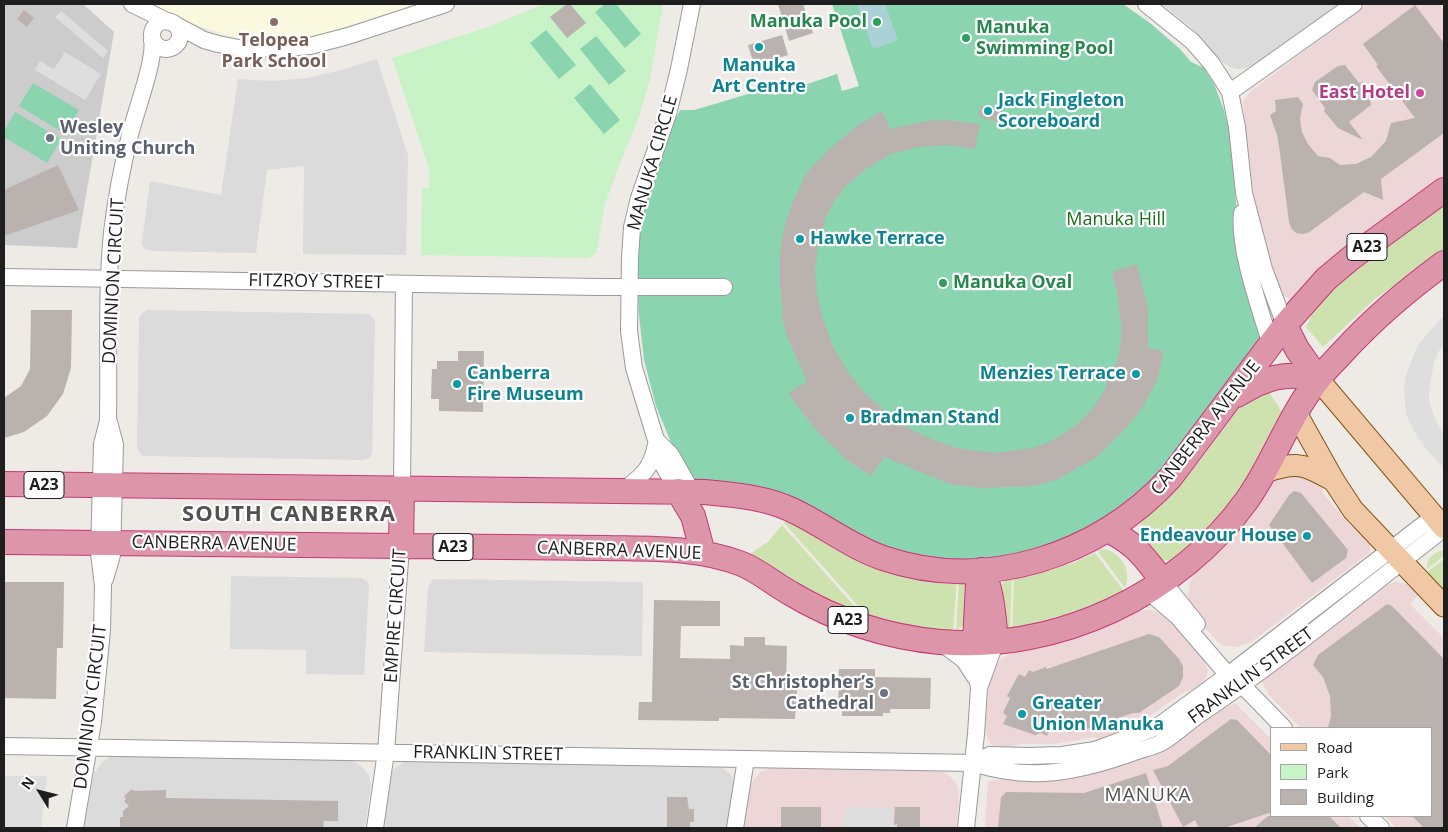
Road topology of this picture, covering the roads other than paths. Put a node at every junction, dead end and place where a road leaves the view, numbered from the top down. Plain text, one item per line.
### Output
1 (132, 4) edge
2 (446, 4) edge
3 (692, 4) edge
4 (1146, 4) edge
5 (1354, 4) edge
6 (172, 23) junction
7 (152, 40) junction
8 (204, 40) junction
9 (173, 48) junction
10 (145, 84) junction
11 (1230, 92) junction
12 (1444, 190) edge
13 (1244, 193) junction
14 (1444, 263) edge
15 (4, 277) edge
16 (110, 280) junction
17 (404, 284) junction
18 (629, 287) junction
19 (724, 287) dead end
20 (1285, 325) junction
21 (1271, 345) junction
22 (1280, 376) junction
23 (1318, 379) junction
24 (1228, 401) junction
25 (1296, 413) junction
26 (656, 440) junction
27 (1265, 472) junction
28 (1334, 481) junction
29 (4, 484) edge
30 (107, 486) junction
31 (402, 489) junction
32 (624, 490) junction
33 (685, 491) junction
34 (1443, 524) edge
35 (1108, 531) junction
36 (4, 542) edge
37 (105, 542) junction
38 (401, 547) junction
39 (703, 553) junction
40 (1396, 556) junction
41 (980, 570) junction
42 (1156, 585) junction
43 (1444, 606) edge
44 (939, 642) junction
45 (986, 642) junction
46 (1232, 672) junction
47 (1242, 686) junction
48 (979, 687) junction
49 (1283, 727) edge
50 (4, 746) edge
51 (89, 747) junction
52 (386, 752) junction
53 (746, 759) junction
54 (973, 763) junction
55 (1369, 817) edge
56 (75, 828) edge
57 (375, 828) edge
58 (735, 828) edge
59 (966, 828) edge
60 (1380, 828) edge

1 - 6 street
2 - 8 street
3 - 18 street, MANUKA CIRCLE
4 - 11 street
5 - 11 street
6 - 7 street
6 - 8 street
6 - 9 street
7 - 9 street
7 - 10 street, DOMINION CIRCUIT
8 - 9 street
9 - 10 street, DOMINION CIRCUIT
10 - 16 street, DOMINION CIRCUIT
11 - 13 street
12 - 20 highway, CANBERRA AVENUE / A23
13 - 20 street
13 - 21 street
14 - 23 highway, CANBERRA AVENUE / A23
15 - 16 street, FITZROY STREET
16 - 17 street, FITZROY STREET
16 - 30 street, DOMINION CIRCUIT
17 - 18 street, FITZROY STREET
17 - 31 street, EMPIRE CIRCUIT
18 - 19 street, FITZROY STREET
18 - 26 street, MANUKA CIRCLE
20 - 21 highway, CANBERRA AVENUE / A23
20 - 23 highway
21 - 22 highway
21 - 24 highway, CANBERRA AVENUE / A23
22 - 23 highway
22 - 24 highway
22 - 25 highway
23 - 25 highway, CANBERRA AVENUE / A23
23 - 34 main road
24 - 35 highway, CANBERRA AVENUE / A23
25 - 27 highway, CANBERRA AVENUE / A23
25 - 28 main road
26 - 32 street
26 - 33 street, MANUKA CIRCLE
27 - 28 main road
27 - 42 highway, CANBERRA AVENUE / A23
28 - 40 main road
29 - 30 highway, CANBERRA AVENUE / A23
30 - 31 highway, CANBERRA AVENUE / A23
30 - 37 street, DOMINION CIRCUIT
31 - 32 highway, CANBERRA AVENUE / A23
31 - 38 highway, EMPIRE CIRCUIT
32 - 33 highway, CANBERRA AVENUE / A23
33 - 39 highway
33 - 41 highway, CANBERRA AVENUE / A23
34 - 40 street, FRANKLIN STREET
35 - 41 highway, CANBERRA AVENUE / A23
35 - 42 highway
36 - 37 highway, CANBERRA AVENUE / A23
37 - 38 highway, CANBERRA AVENUE / A23
37 - 51 street, DOMINION CIRCUIT
38 - 39 highway, CANBERRA AVENUE / A23
38 - 52 street, EMPIRE CIRCUIT
39 - 44 highway, CANBERRA AVENUE / A23
40 - 43 main road
40 - 46 street, FRANKLIN STREET
40 - 47 street, FRANKLIN STREET
41 - 45 highway
42 - 45 highway, CANBERRA AVENUE / A23
42 - 46 street
44 - 45 highway, CANBERRA AVENUE / A23
44 - 48 street
45 - 48 street
45 - 48 street
46 - 47 street
46 - 54 street, FRANKLIN STREET
47 - 49 street
47 - 54 street, FRANKLIN STREET
48 - 54 street
50 - 51 street, FRANKLIN STREET
51 - 52 street, FRANKLIN STREET
51 - 56 street, DOMINION CIRCUIT
52 - 53 street, FRANKLIN STREET
52 - 57 street, EMPIRE CIRCUIT
53 - 54 street, FRANKLIN STREET
53 - 58 street
54 - 59 street
55 - 60 street

